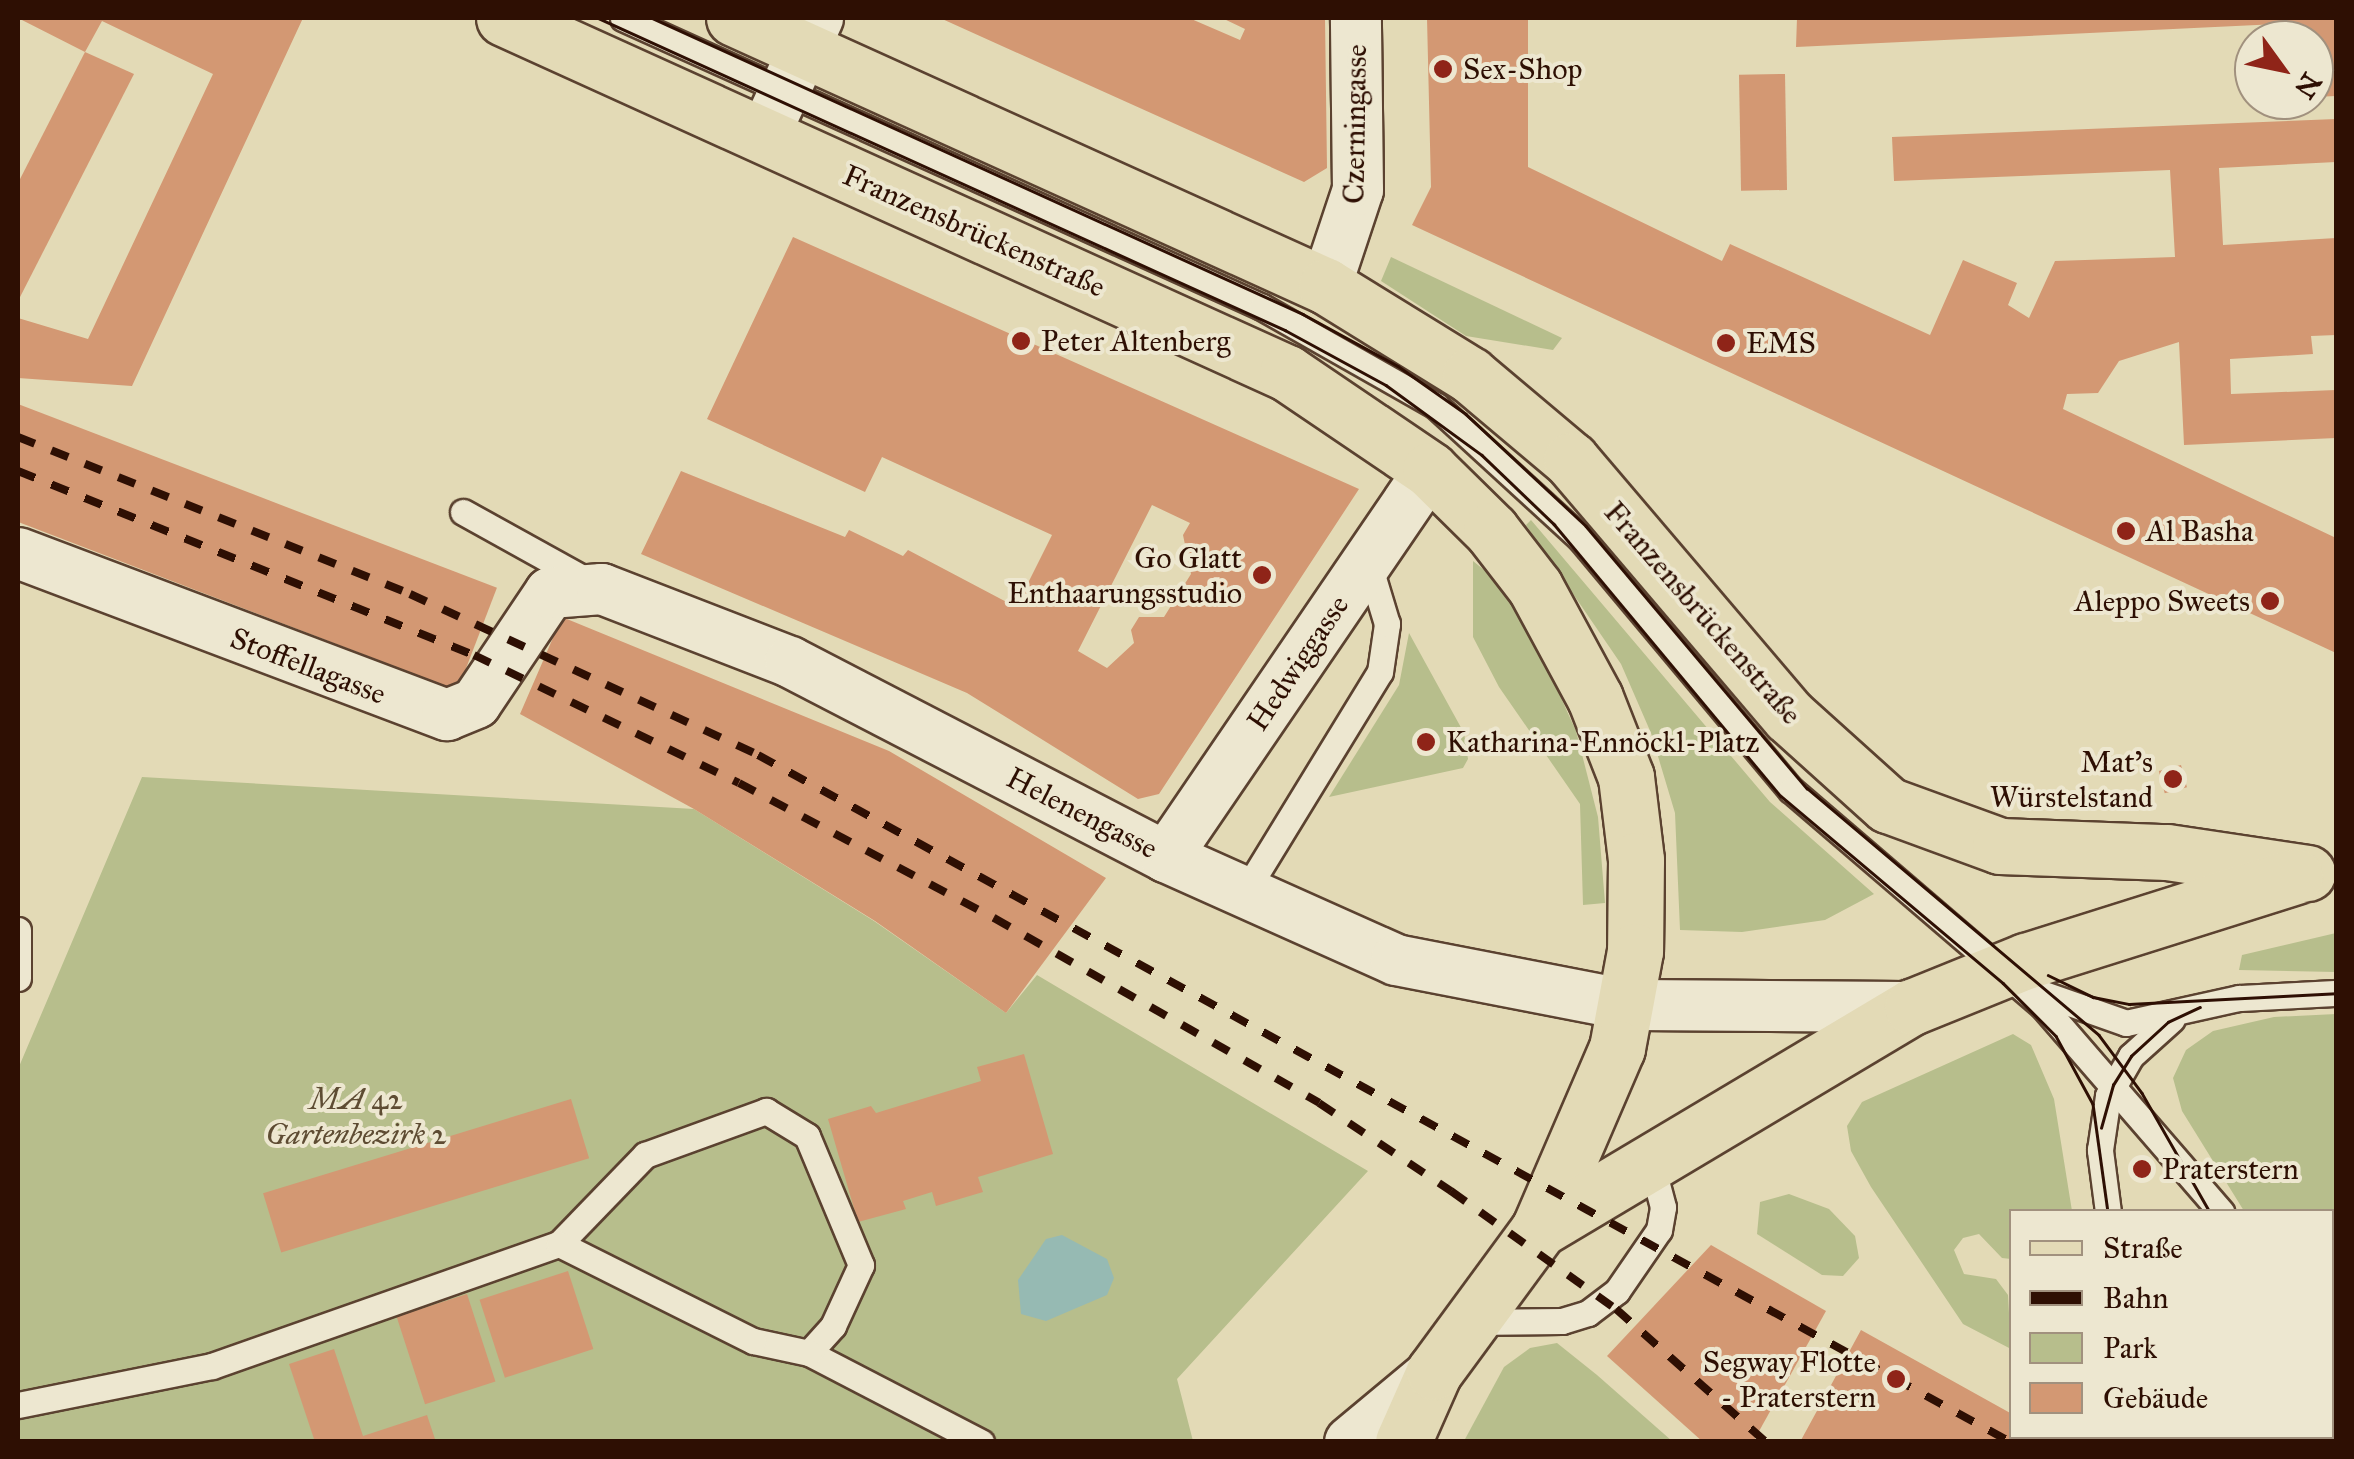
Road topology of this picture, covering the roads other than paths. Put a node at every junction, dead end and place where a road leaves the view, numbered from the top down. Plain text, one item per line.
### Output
1 (504, 18) edge
2 (623, 18) edge
3 (734, 18) edge
4 (1356, 18) edge
5 (792, 74) edge
6 (1326, 286) junction
7 (1430, 470) junction
8 (463, 512) dead end
9 (18, 553) edge
10 (1368, 561) junction
11 (602, 589) junction
12 (550, 593) joint
13 (1166, 857) junction
14 (2322, 868) edge
15 (1244, 892) junction
16 (18, 930) edge
17 (2004, 970) junction
18 (18, 978) edge
19 (2336, 993) edge
20 (1628, 1005) junction
21 (1912, 1006) junction
22 (2181, 1014) junction
23 (2113, 1085) junction
24 (1652, 1162) junction
25 (2108, 1209) edge
26 (2217, 1209) edge
27 (1540, 1229) junction
28 (559, 1244) junction
29 (1471, 1322) junction
30 (809, 1353) junction
31 (1434, 1372) junction
32 (18, 1405) edge
33 (981, 1442) edge
34 (1350, 1442) edge
35 (1402, 1442) edge

1 - 5 main road, Franzensbrückenstraße
2 - 5 lane
3 - 5 main road, Franzensbrückenstraße
4 - 6 street, Czerningasse
5 - 6 main road, Franzensbrückenstraße
5 - 7 main road, Franzensbrückenstraße
5 - 17 lane
6 - 14 main road, Franzensbrückenstraße
7 - 10 street, Hedwiggasse
7 - 20 main road, Franzensbrückenstraße
8 - 11 lane
9 - 12 street, Stoffellagasse
10 - 13 street, Hedwiggasse
10 - 15 lane
11 - 12 street, Helenengasse
11 - 13 street, Helenengasse
13 - 15 street, Helenengasse
14 - 17 main road
15 - 20 street, Helenengasse
16 - 18 lane
17 - 21 main road
17 - 22 lane
17 - 23 lane
19 - 22 lane
20 - 21 street
20 - 27 main road, Franzensbrückenstraße
21 - 24 main road
22 - 23 lane
23 - 25 lane
23 - 26 lane
24 - 27 main road
24 - 29 lane
27 - 29 main road
28 - 30 lane
28 - 30 lane
28 - 32 lane
29 - 31 main road
30 - 33 lane
31 - 34 street
31 - 35 main road

